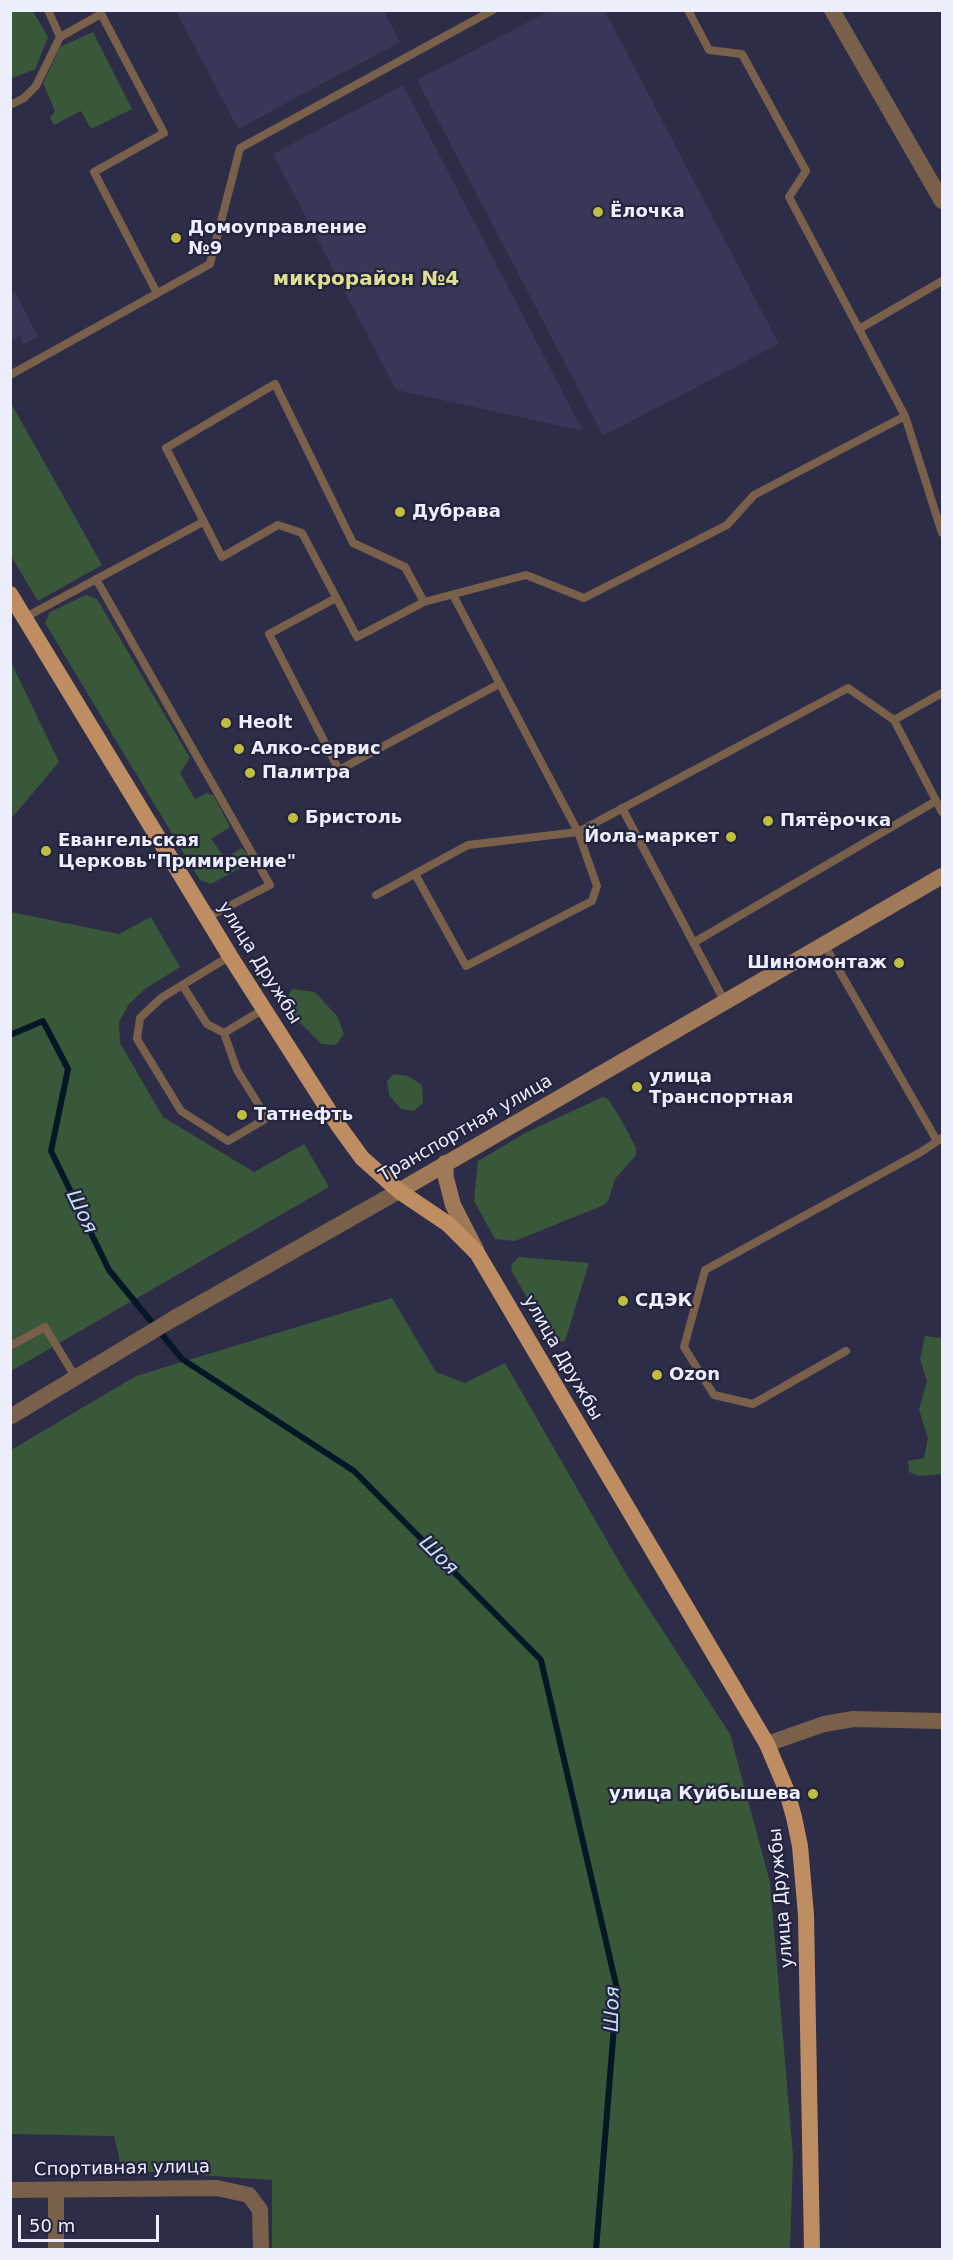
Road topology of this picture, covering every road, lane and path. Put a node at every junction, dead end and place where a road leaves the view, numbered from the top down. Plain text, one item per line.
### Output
1 (48, 10) edge
2 (493, 10) edge
3 (688, 10) edge
4 (832, 10) edge
5 (100, 12) edge
6 (60, 37) junction
7 (10, 105) edge
8 (942, 201) edge
9 (942, 281) edge
10 (157, 293) junction
11 (859, 329) junction
12 (10, 375) edge
13 (905, 416) junction
14 (203, 522) junction
15 (942, 533) edge
16 (96, 579) junction
17 (10, 594) edge
18 (453, 595) junction
19 (336, 598) junction
20 (424, 602) junction
21 (24, 618) junction
22 (499, 684) junction
23 (942, 693) edge
24 (894, 720) junction
25 (936, 801) junction
26 (622, 808) junction
27 (942, 812) edge
28 (578, 832) junction
29 (415, 874) junction
30 (942, 876) edge
31 (376, 895) dead end
32 (208, 917) junction
33 (693, 943) junction
34 (824, 944) junction
35 (230, 956) junction
36 (183, 986) junction
37 (725, 1002) junction
38 (264, 1009) junction
39 (224, 1033) junction
40 (940, 1139) edge
41 (445, 1163) junction
42 (399, 1191) junction
43 (477, 1253) junction
44 (10, 1346) edge
45 (846, 1351) dead end
46 (76, 1378) junction
47 (10, 1417) edge
48 (942, 1721) edge
49 (767, 1744) junction
50 (10, 2190) edge
51 (56, 2190) junction
52 (56, 2250) edge
53 (261, 2250) edge
54 (812, 2250) edge

1 - 6 lane
2 - 10 lane
3 - 11 lane
4 - 8 street
5 - 6 lane
5 - 10 lane
6 - 7 lane
9 - 11 lane
10 - 12 lane
11 - 13 lane
13 - 15 lane
13 - 18 lane
14 - 16 lane
14 - 19 lane
14 - 20 lane
16 - 21 lane
16 - 32 lane
17 - 21 main road, улица Дружбы
18 - 20 lane
18 - 22 lane
19 - 20 lane
19 - 22 lane
21 - 32 main road, улица Дружбы
22 - 28 lane
23 - 24 lane
24 - 25 lane
24 - 26 lane
25 - 27 lane
25 - 33 lane
26 - 28 lane
26 - 33 lane
28 - 29 lane
28 - 29 lane
29 - 31 lane
30 - 34 main road, Транспортная улица
32 - 35 main road, улица Дружбы
33 - 37 lane
34 - 37 main road, Транспортная улица
34 - 40 lane
35 - 36 lane
35 - 38 main road, улица Дружбы
36 - 39 lane
36 - 39 lane
37 - 41 main road, Транспортная улица
38 - 39 lane
38 - 42 main road, улица Дружбы
40 - 45 lane
41 - 42 main road, Транспортная улица
41 - 43 main road
42 - 43 main road, улица Дружбы
42 - 46 street, Транспортная улица
43 - 49 main road, улица Дружбы
44 - 46 lane
46 - 47 street, Транспортная улица
48 - 49 street
49 - 54 main road, улица Дружбы
50 - 51 street, Спортивная улица
51 - 52 street
51 - 53 street, Спортивная улица

